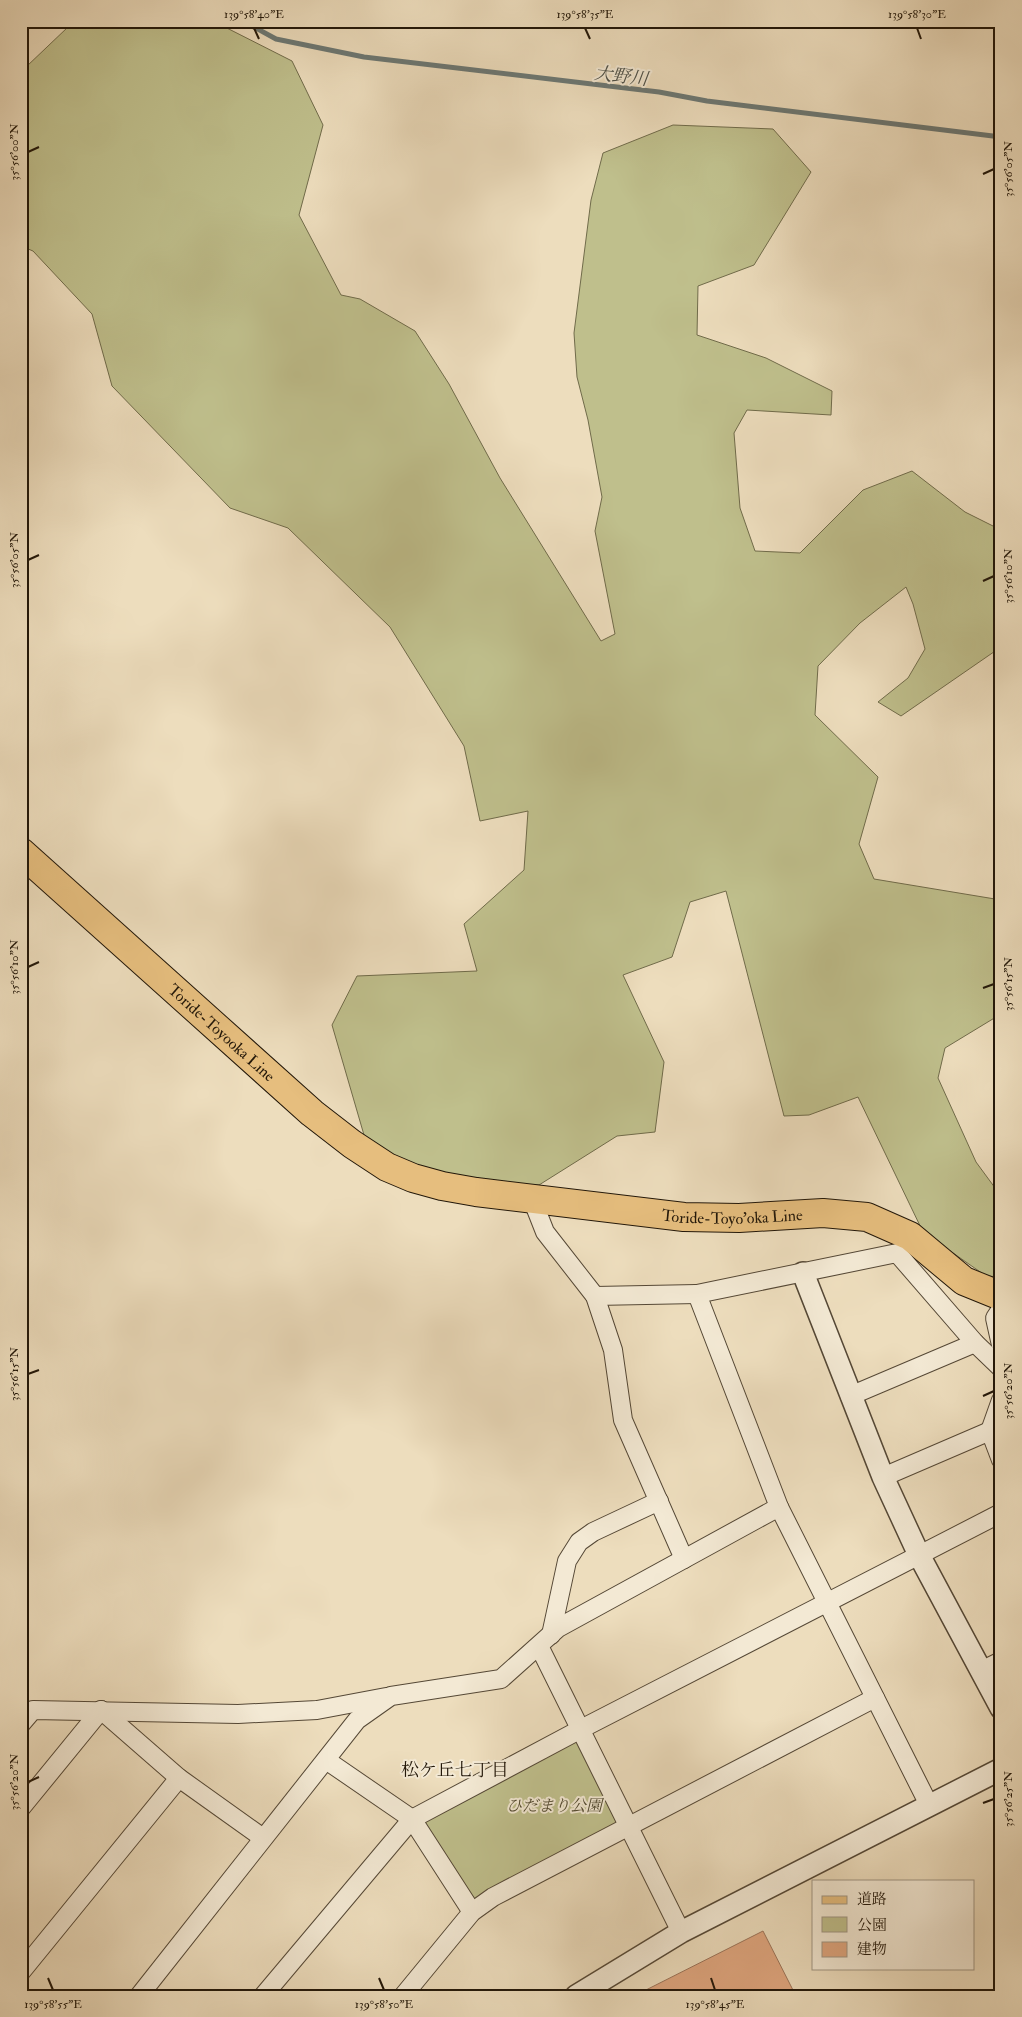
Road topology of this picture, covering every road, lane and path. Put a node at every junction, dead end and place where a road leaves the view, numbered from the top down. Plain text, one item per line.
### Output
1 (21, 852) edge
2 (532, 1199) junction
3 (803, 1273) junction
4 (697, 1294) junction
5 (595, 1296) junction
6 (1001, 1296) edge
7 (1001, 1308) edge
8 (975, 1343) junction
9 (1001, 1345) edge
10 (1000, 1365) edge
11 (850, 1396) junction
12 (1001, 1400) edge
13 (990, 1431) junction
14 (1001, 1460) edge
15 (883, 1477) junction
16 (659, 1501) junction
17 (779, 1507) junction
18 (1001, 1513) edge
19 (919, 1555) junction
20 (684, 1559) junction
21 (827, 1602) junction
22 (545, 1641) junction
23 (1001, 1661) edge
24 (981, 1671) junction
25 (392, 1696) junction
26 (875, 1698) junction
27 (1001, 1708) edge
28 (101, 1710) junction
29 (21, 1724) edge
30 (581, 1729) junction
31 (326, 1760) junction
32 (1001, 1769) edge
33 (179, 1778) junction
34 (929, 1806) junction
35 (21, 1808) edge
36 (412, 1819) junction
37 (630, 1827) junction
38 (263, 1838) junction
39 (472, 1912) junction
40 (681, 1932) junction
41 (21, 1972) edge
42 (139, 1996) edge
43 (263, 1996) edge
44 (403, 1996) edge
45 (576, 1996) edge

1 - 2 main road, Toride-Toyo'oka Line
2 - 5 street
2 - 6 main road, Toride-Toyo'oka Line
3 - 4 street
3 - 8 street
3 - 11 street
4 - 5 street
4 - 17 street
5 - 16 street
7 - 9 street
8 - 10 street
8 - 11 street
11 - 15 street
12 - 13 street
13 - 14 street
13 - 15 street
15 - 19 street
16 - 20 street
16 - 22 street
17 - 20 street
17 - 21 street
18 - 19 street
19 - 21 street
19 - 24 street
20 - 22 street
21 - 26 street
21 - 30 street
22 - 25 street
22 - 30 street
23 - 24 street
24 - 27 street
25 - 28 street
25 - 31 street
26 - 34 street
26 - 37 street
28 - 29 street
28 - 33 street
28 - 35 street
30 - 36 street
30 - 37 street
31 - 36 street
31 - 38 street
32 - 34 street
33 - 38 street
33 - 41 street
34 - 40 street
36 - 39 street
36 - 43 street
37 - 39 street
37 - 40 street
38 - 42 street
39 - 44 street
40 - 45 street

